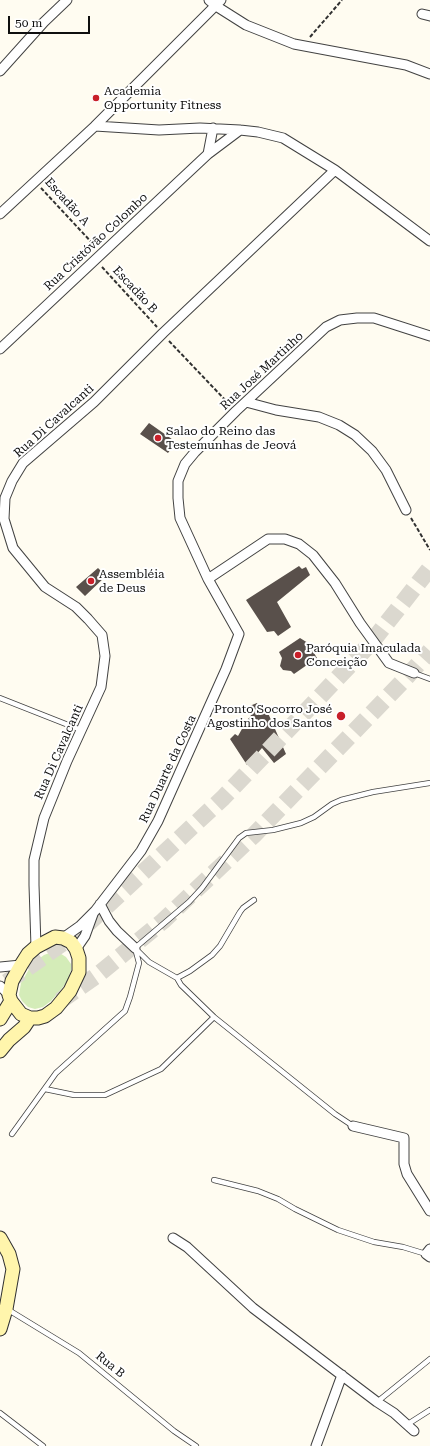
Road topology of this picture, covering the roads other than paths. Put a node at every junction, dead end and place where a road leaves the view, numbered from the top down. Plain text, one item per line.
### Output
1 (67, 0) edge
2 (209, 0) edge
3 (219, 3) edge
4 (0, 71) edge
5 (430, 74) edge
6 (95, 126) junction
7 (213, 128) junction
8 (240, 130) junction
9 (208, 154) junction
10 (335, 170) junction
11 (0, 214) edge
12 (430, 241) edge
13 (430, 336) edge
14 (0, 349) edge
15 (246, 402) junction
16 (406, 510) road end
17 (208, 579) junction
18 (239, 634) joint
19 (414, 673) joint
20 (430, 679) edge
21 (0, 698) edge
22 (81, 730) junction
23 (430, 783) edge
24 (254, 900) dead end
25 (97, 907) junction
26 (63, 938) junction
27 (36, 947) junction
28 (135, 948) junction
29 (76, 949) junction
30 (20, 965) junction
31 (0, 967) edge
32 (177, 978) junction
33 (6, 994) edge
34 (30, 1018) junction
35 (214, 1018) junction
36 (0, 1019) edge
37 (0, 1051) edge
38 (45, 1089) junction
39 (353, 1126) joint
40 (12, 1134) dead end
41 (214, 1180) dead end
42 (430, 1211) edge
43 (0, 1238) edge
44 (173, 1238) dead end
45 (429, 1253) edge
46 (6, 1309) junction
47 (0, 1329) edge
48 (430, 1359) edge
49 (342, 1375) junction
50 (377, 1402) junction
51 (430, 1410) edge
52 (0, 1413) edge
53 (411, 1428) joint
54 (44, 1446) edge
55 (196, 1446) edge
56 (316, 1446) edge

1 - 4 street
2 - 3 street
3 - 5 street
3 - 6 street
6 - 7 street
6 - 11 street
7 - 8 street
7 - 9 street
8 - 9 street, Rua Cristóvão Colombo
8 - 10 street
9 - 14 street, Rua Cristóvão Colombo
10 - 12 street
10 - 22 street, Rua Di Cavalcanti
13 - 15 street, Rua José Martinho
15 - 16 street
15 - 17 street, Rua José Martinho
17 - 18 street, Rua José Martinho
17 - 19 street
18 - 25 street, Rua Duarte da Costa
19 - 20 lane
21 - 22 lane
22 - 27 street, Rua Di Cavalcanti
23 - 28 lane
24 - 32 lane
25 - 26 street, Rua Duarte da Costa
25 - 28 street
25 - 29 street, Rua Duarte da Costa
26 - 27 street
26 - 29 street
27 - 30 street
28 - 32 lane
28 - 38 lane
29 - 34 street
30 - 31 street
30 - 33 street
32 - 35 lane
33 - 34 street
33 - 36 street
34 - 37 street
35 - 38 lane
35 - 39 lane
38 - 40 lane
39 - 42 street
41 - 45 lane
43 - 46 street
44 - 49 street
46 - 47 street
46 - 55 lane, Rua B
48 - 50 lane
49 - 50 street
49 - 56 street
50 - 53 street
51 - 53 lane
52 - 54 lane

